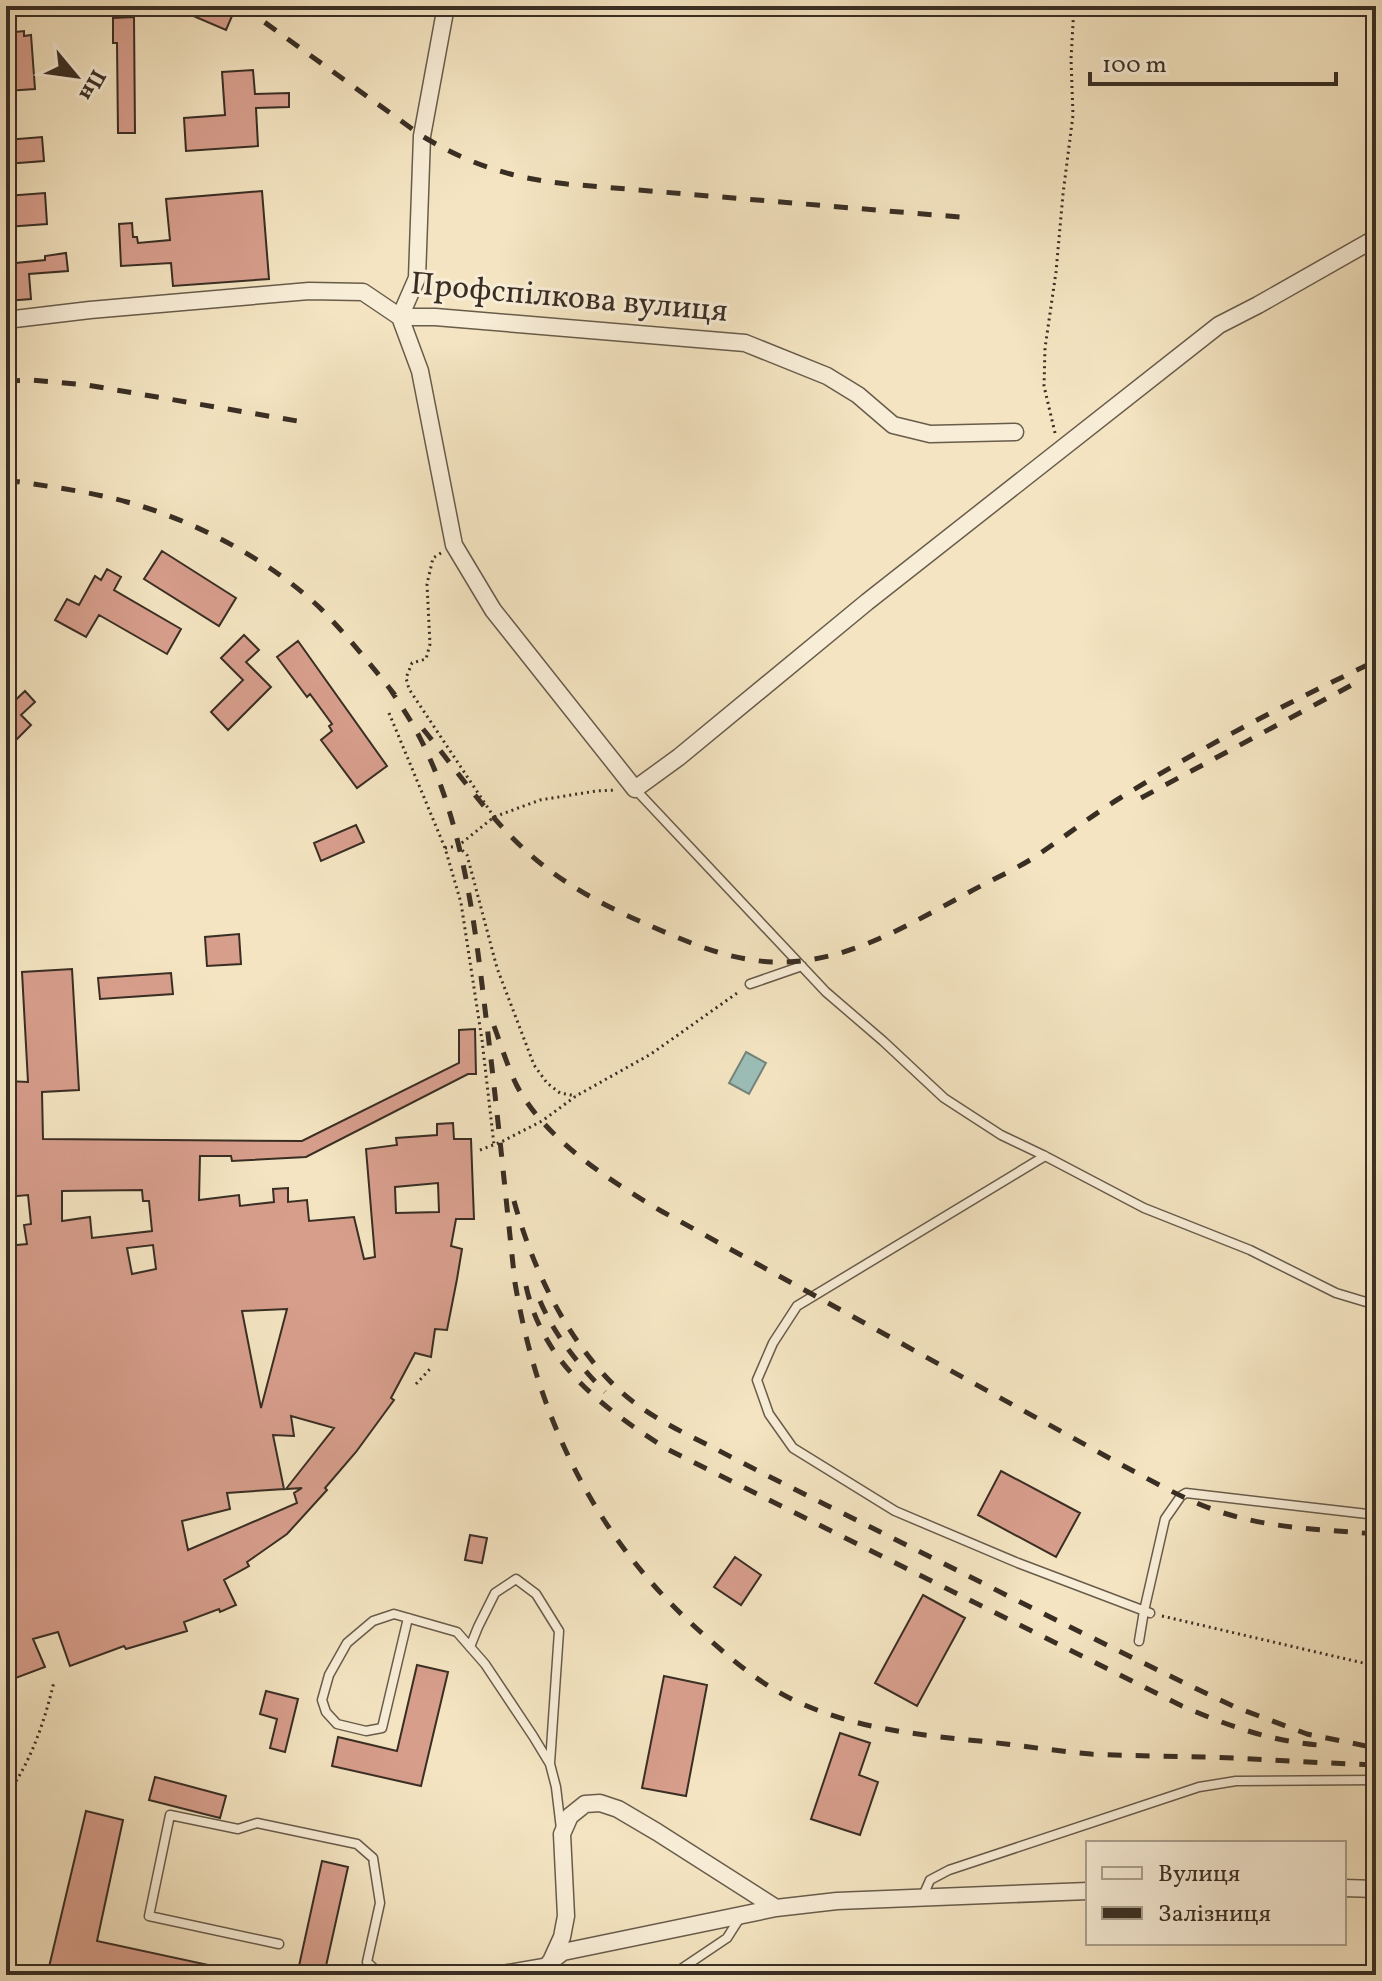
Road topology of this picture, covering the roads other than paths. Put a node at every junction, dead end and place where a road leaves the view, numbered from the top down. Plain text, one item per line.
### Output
1 (446, 6) edge
2 (1376, 238) edge
3 (400, 317) junction
4 (6, 320) edge
5 (1015, 432) dead end
6 (635, 789) junction
7 (802, 966) junction
8 (750, 984) road end
9 (1045, 1156) junction
10 (1376, 1305) edge
11 (1376, 1515) edge
12 (1147, 1612) junction
13 (408, 1618) junction
14 (1139, 1641) dead end
15 (470, 1647) junction
16 (550, 1764) junction
17 (1376, 1780) edge
18 (562, 1834) junction
19 (1346, 1888) edge
20 (1376, 1889) edge
21 (1086, 1891) edge
22 (922, 1899) junction
23 (776, 1908) junction
24 (742, 1915) junction
25 (279, 1944) dead end
26 (547, 1969) edge
27 (381, 1975) edge
28 (473, 1975) edge
29 (672, 1975) edge

1 - 3 street
2 - 6 street
3 - 4 street, Профспілкова вулиця
3 - 5 street, Профспілкова вулиця
3 - 6 street
6 - 7 lane
7 - 8 lane
7 - 9 lane
9 - 10 lane
9 - 12 lane
11 - 12 lane
12 - 14 lane
13 - 13 lane
13 - 15 lane
15 - 16 lane
15 - 16 lane
16 - 18 lane
17 - 22 lane
18 - 23 street
18 - 26 street
19 - 20 street
21 - 22 street
22 - 23 street
23 - 24 street
24 - 26 street
24 - 29 lane
25 - 27 lane
26 - 28 lane

